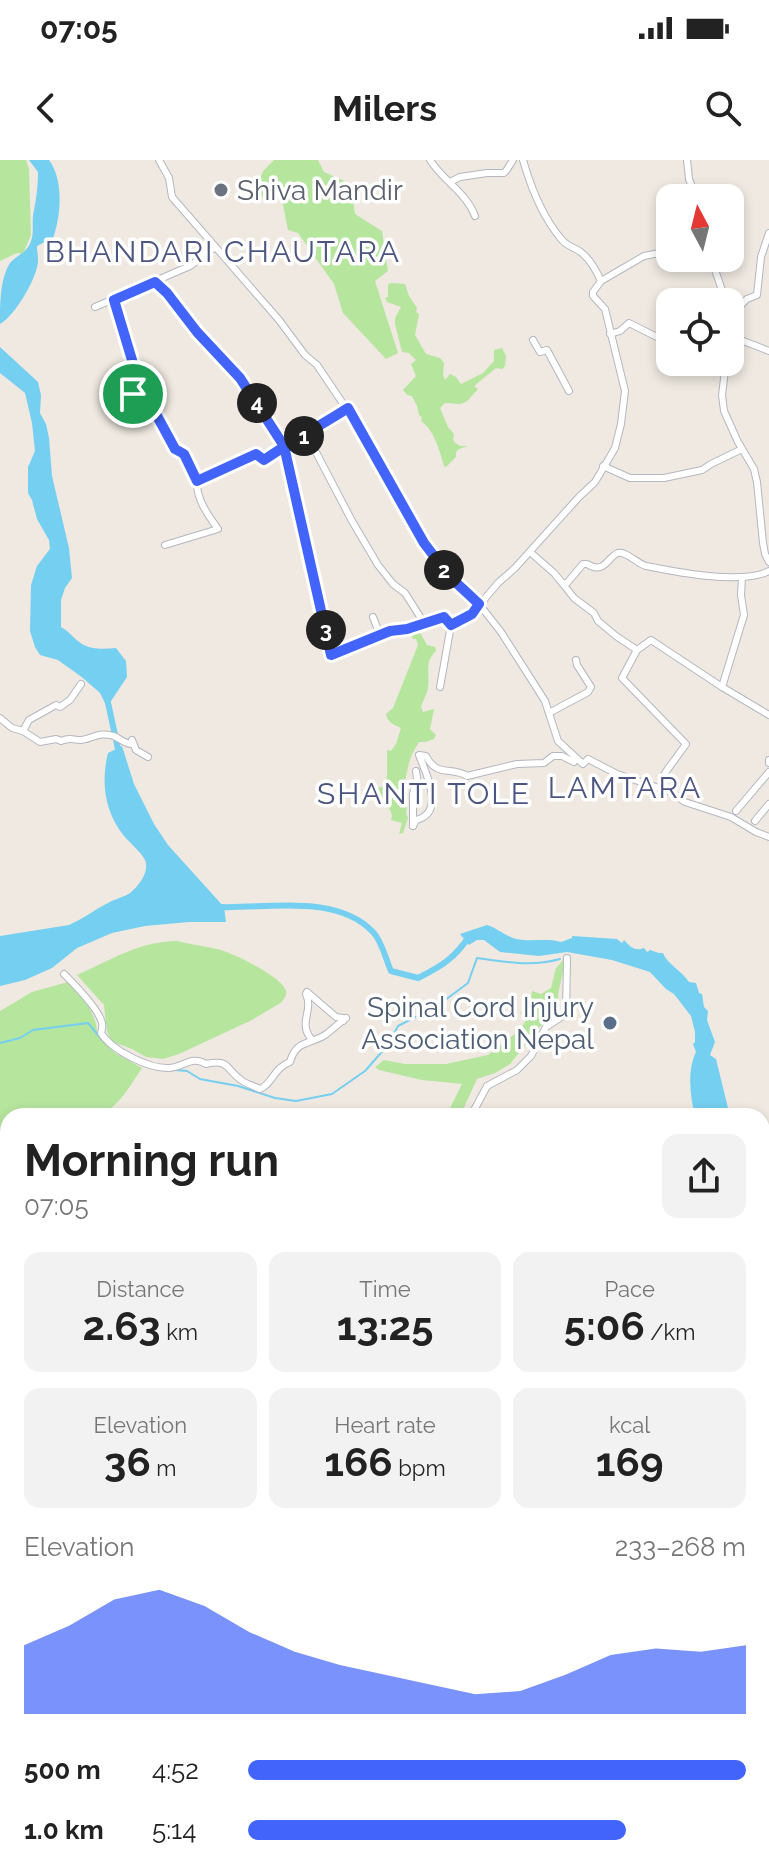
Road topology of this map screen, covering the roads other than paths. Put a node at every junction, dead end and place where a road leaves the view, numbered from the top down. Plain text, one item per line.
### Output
1 (159, 160) edge
2 (430, 160) edge
3 (513, 160) edge
4 (523, 160) edge
5 (687, 160) edge
6 (450, 182) junction
7 (691, 184) edge
8 (475, 216) dead end
9 (769, 233) edge
10 (215, 247) junction
11 (656, 254) edge
12 (601, 281) junction
13 (155, 282) junction
14 (114, 300) junction
15 (744, 300) edge
16 (95, 307) dead end
17 (610, 334) junction
18 (656, 336) edge
19 (533, 340) dead end
20 (744, 344) edge
21 (769, 351) edge
22 (724, 376) edge
23 (569, 391) dead end
24 (348, 408) junction
25 (307, 435) junction
26 (284, 446) junction
27 (742, 449) junction
28 (603, 466) junction
29 (197, 481) junction
30 (165, 545) dead end
31 (530, 552) junction
32 (769, 562) edge
33 (769, 571) edge
34 (742, 577) junction
35 (563, 584) junction
36 (479, 604) junction
37 (373, 617) dead end
38 (424, 623) junction
39 (451, 625) junction
40 (380, 635) junction
41 (637, 650) junction
42 (576, 660) dead end
43 (81, 684) dead end
44 (440, 687) dead end
45 (722, 687) junction
46 (549, 713) junction
47 (769, 715) edge
48 (0, 718) edge
49 (0, 727) edge
50 (12, 728) junction
51 (23, 731) junction
52 (148, 757) dead end
53 (583, 764) junction
54 (416, 771) dead end
55 (769, 772) edge
56 (665, 773) dead end
57 (769, 804) edge
58 (736, 811) dead end
59 (755, 821) dead end
60 (769, 837) edge
61 (567, 958) dead end
62 (64, 974) dead end
63 (312, 1040) junction
64 (475, 1108) edge

1 - 10 street
2 - 6 street
3 - 6 street
4 - 12 street
5 - 7 street
6 - 8 street
9 - 15 street
10 - 13 street
10 - 24 street
11 - 12 street
12 - 17 street
13 - 14 street
13 - 26 street
14 - 16 street
14 - 29 street
17 - 18 street
17 - 28 street
19 - 23 street
20 - 21 street
22 - 27 street
24 - 25 street
24 - 36 street
25 - 26 street
25 - 38 street
26 - 29 street
26 - 40 street
27 - 28 street
27 - 32 street
28 - 31 street
29 - 30 street
31 - 35 street
31 - 36 street
33 - 34 street
34 - 35 street
34 - 45 street
35 - 41 street
36 - 39 street
36 - 46 street
37 - 40 street
38 - 39 street
38 - 40 street
39 - 44 street
41 - 45 street
41 - 56 street
42 - 46 street
43 - 51 street
45 - 47 street
46 - 53 street
48 - 50 street
49 - 50 street
50 - 51 street
51 - 52 street
53 - 54 street
53 - 60 street
55 - 58 street
57 - 59 street
61 - 64 street
62 - 63 street
63 - 63 street

